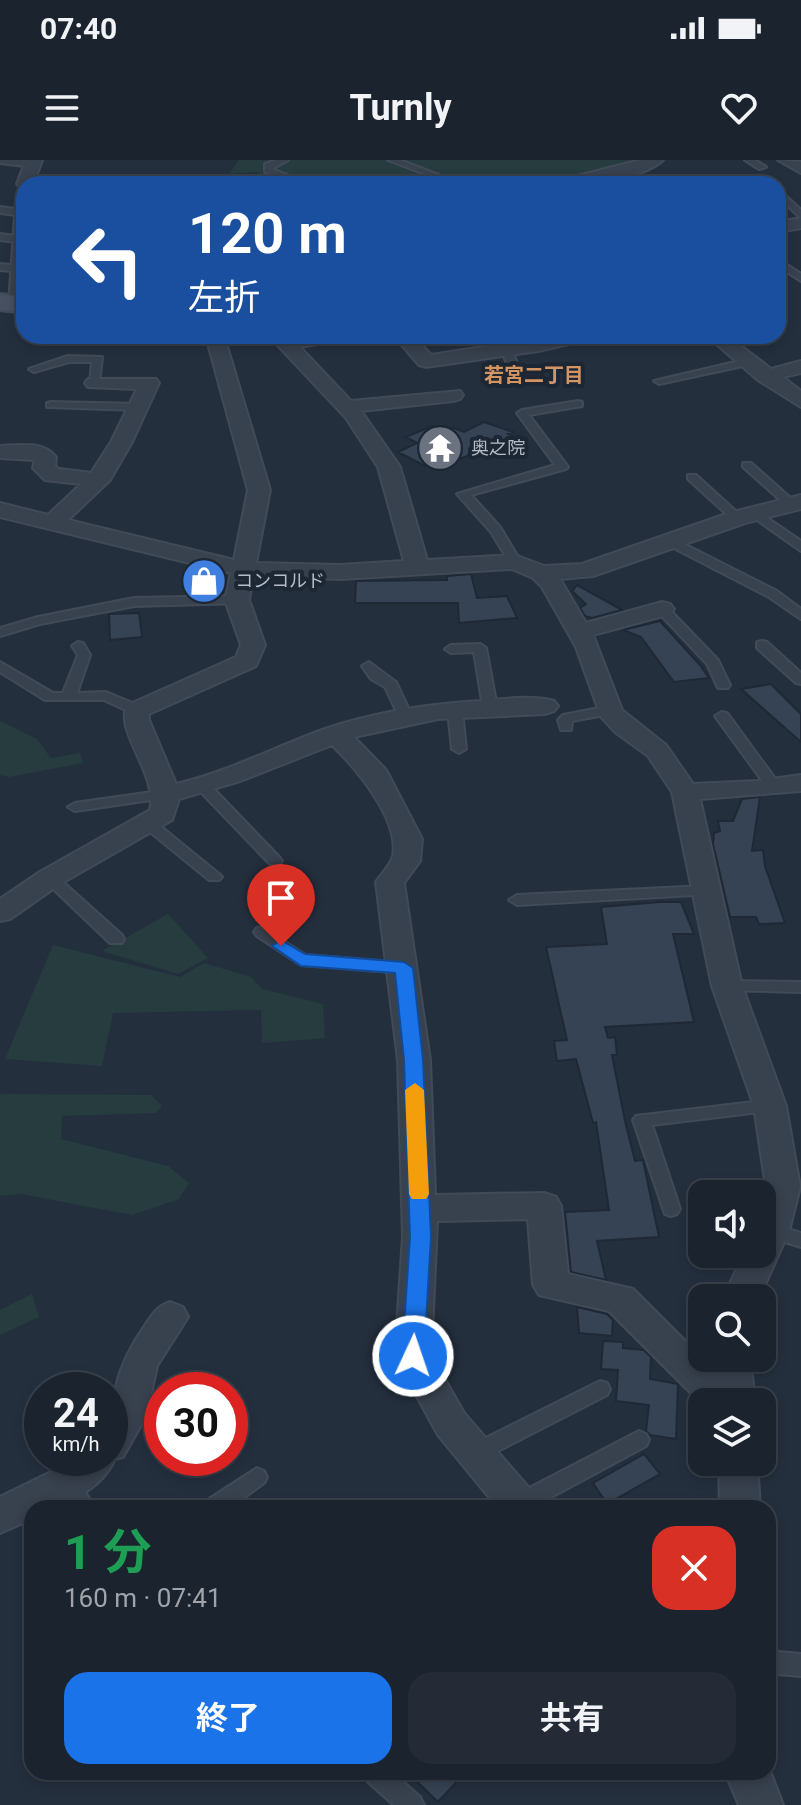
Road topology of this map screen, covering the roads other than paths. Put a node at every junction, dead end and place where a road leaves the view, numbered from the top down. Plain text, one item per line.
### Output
1 (0, 160) edge
2 (284, 160) edge
3 (392, 160) edge
4 (655, 160) edge
5 (749, 160) edge
6 (786, 160) edge
7 (33, 162) edge
8 (762, 167) dead end
9 (801, 168) edge
10 (285, 176) edge
11 (432, 176) edge
12 (618, 176) edge
13 (786, 200) edge
14 (801, 215) edge
15 (217, 344) edge
16 (286, 344) edge
17 (410, 344) edge
18 (497, 344) edge
19 (501, 344) edge
20 (726, 344) edge
21 (748, 362) junction
22 (801, 367) edge
23 (34, 369) dead end
24 (515, 372) dead end
25 (765, 376) junction
26 (659, 381) dead end
27 (95, 383) joint
28 (453, 395) dead end
29 (801, 401) edge
30 (578, 404) dead end
31 (51, 405) dead end
32 (139, 407) junction
33 (347, 407) junction
34 (0, 452) edge
35 (747, 465) dead end
36 (692, 477) dead end
37 (99, 480) junction
38 (796, 503) edge
39 (0, 510) edge
40 (24, 515) junction
41 (746, 516) junction
42 (54, 521) junction
43 (0, 526) edge
44 (670, 541) junction
45 (801, 547) edge
46 (515, 562) junction
47 (417, 566) junction
48 (242, 569) junction
49 (541, 573) junction
50 (237, 600) junction
51 (662, 609) joint
52 (801, 615) edge
53 (0, 632) edge
54 (579, 632) junction
55 (762, 645) dead end
56 (78, 646) dead end
57 (451, 649) dead end
58 (0, 666) edge
59 (369, 666) dead end
60 (801, 680) edge
61 (723, 685) dead end
62 (72, 697) junction
63 (545, 706) dead end
64 (490, 707) junction
65 (137, 710) junction
66 (610, 710) junction
67 (455, 711) junction
68 (405, 716) junction
69 (722, 716) dead end
70 (566, 727) dead end
71 (336, 734) junction
72 (459, 749) dead end
73 (204, 787) junction
74 (792, 788) edge
75 (685, 792) junction
76 (172, 799) junction
77 (75, 807) dead end
78 (149, 824) junction
79 (275, 861) dead end
80 (214, 877) dead end
81 (50, 878) junction
82 (707, 891) junction
83 (517, 900) dead end
84 (0, 912) edge
85 (262, 932) dead end
86 (116, 939) dead end
87 (404, 968) junction
88 (727, 986) junction
89 (801, 987) edge
90 (770, 1106) junction
91 (792, 1188) edge
92 (420, 1208) junction
93 (671, 1209) dead end
94 (786, 1236) edge
95 (751, 1284) edge
96 (170, 1317) dead end
97 (708, 1388) edge
98 (600, 1389) dead end
99 (128, 1412) edge
100 (639, 1440) dead end
101 (475, 1453) junction
102 (87, 1476) edge
103 (739, 1476) edge
104 (257, 1477) dead end
105 (76, 1495) edge
106 (224, 1500) edge
107 (515, 1500) edge
108 (531, 1500) edge
109 (740, 1500) edge
110 (24, 1509) edge
111 (0, 1516) edge
112 (776, 1663) edge
113 (801, 1665) edge
114 (383, 1780) edge
115 (752, 1780) edge
116 (412, 1805) edge
117 (761, 1805) edge

1 - 7 lane
2 - 10 lane
3 - 11 lane
4 - 12 street
5 - 8 lane
6 - 9 street
13 - 14 lane
15 - 48 street
16 - 33 street
17 - 18 street
19 - 24 lane
20 - 21 street
21 - 25 street
21 - 26 lane
22 - 25 street
23 - 27 lane
25 - 29 street
27 - 32 street
28 - 33 street
30 - 46 lane
31 - 32 lane
32 - 37 street
33 - 47 street
34 - 37 street
35 - 38 lane
36 - 41 lane
37 - 42 street
38 - 41 street
39 - 40 street
40 - 42 street
40 - 43 street
41 - 44 street
41 - 45 lane
42 - 48 street
44 - 49 street
44 - 52 lane
46 - 47 street
46 - 49 street
47 - 48 street
48 - 50 street
49 - 54 street
50 - 53 lane
50 - 65 street
51 - 54 street
51 - 61 lane
54 - 66 street
55 - 60 lane
56 - 62 lane
57 - 64 lane
58 - 62 lane
59 - 68 lane
62 - 65 lane
63 - 64 street
64 - 67 street
65 - 76 street
66 - 70 lane
66 - 75 street
67 - 68 street
67 - 72 lane
68 - 71 street
69 - 74 lane
71 - 73 street
71 - 87 street
73 - 76 street
73 - 79 lane
74 - 75 street
75 - 82 street
76 - 77 lane
76 - 78 street
78 - 80 lane
78 - 81 street
81 - 84 street
81 - 86 lane
82 - 83 lane
82 - 88 street
85 - 87 lane
87 - 92 street
88 - 89 lane
88 - 90 street
90 - 91 street
90 - 93 lane
91 - 94 street
92 - 97 street
92 - 101 street
94 - 95 street
96 - 99 street
98 - 101 lane
100 - 108 lane
101 - 107 street
102 - 105 street
103 - 109 street
104 - 106 lane
110 - 111 street
112 - 113 lane
114 - 116 lane
115 - 117 street

